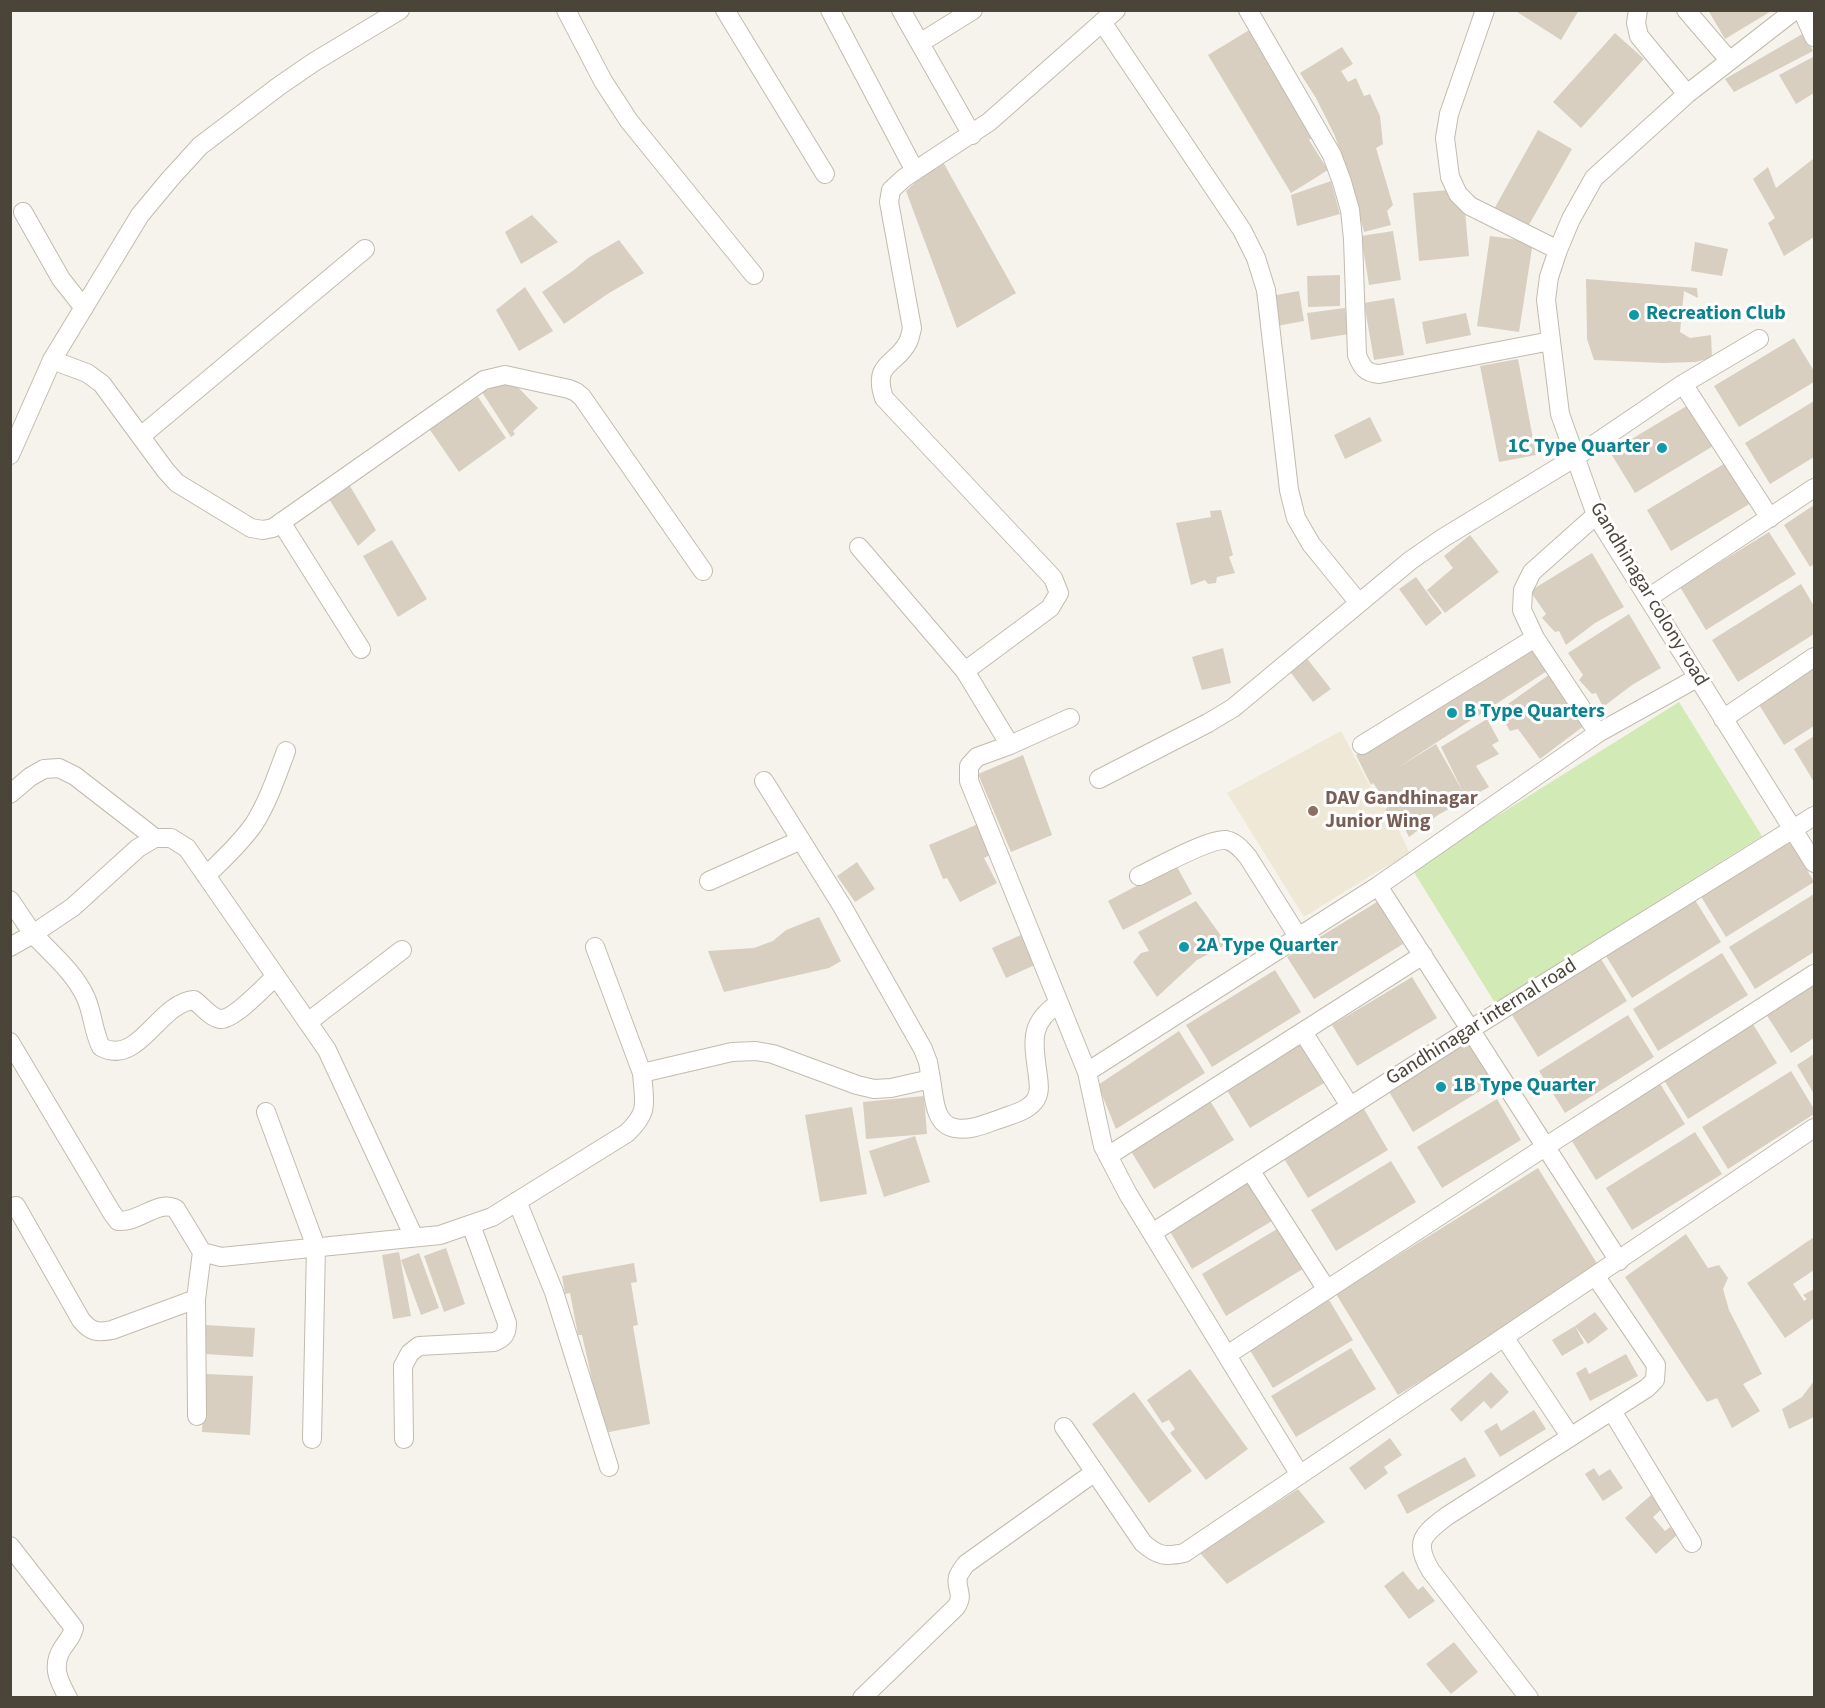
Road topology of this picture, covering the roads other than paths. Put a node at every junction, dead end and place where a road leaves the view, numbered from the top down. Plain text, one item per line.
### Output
1 (400, 10) edge
2 (566, 10) edge
3 (725, 10) edge
4 (830, 10) edge
5 (901, 10) edge
6 (973, 10) edge
7 (1248, 10) edge
8 (1485, 10) edge
9 (1638, 10) edge
10 (1686, 10) edge
11 (1795, 10) edge
12 (1802, 10) edge
13 (1109, 16) edge
14 (1815, 38) edge
15 (920, 43) junction
16 (1729, 60) junction
17 (1687, 94) junction
18 (972, 135) junction
19 (915, 171) junction
20 (825, 174) dead end
21 (23, 212) dead end
22 (365, 249) dead end
23 (1558, 250) junction
24 (754, 275) dead end
25 (84, 308) junction
26 (1759, 339) dead end
27 (1551, 341) junction
28 (52, 360) junction
29 (1683, 384) junction
30 (141, 436) junction
31 (11, 452) edge
32 (1574, 458) junction
33 (1815, 488) edge
34 (1596, 515) junction
35 (1770, 518) junction
36 (281, 522) junction
37 (860, 546) dead end
38 (703, 571) dead end
39 (1648, 598) junction
40 (1359, 603) junction
41 (1535, 638) junction
42 (361, 649) dead end
43 (1815, 657) edge
44 (965, 671) junction
45 (1697, 678) junction
46 (1070, 718) dead end
47 (1723, 719) junction
48 (1598, 733) junction
49 (1010, 745) junction
50 (1362, 745) dead end
51 (286, 751) dead end
52 (1099, 779) dead end
53 (764, 782) dead end
54 (10, 794) edge
55 (1815, 816) edge
56 (1792, 830) junction
57 (154, 838) junction
58 (801, 840) junction
59 (1815, 863) edge
60 (206, 876) junction
61 (1139, 876) dead end
62 (709, 881) dead end
63 (1378, 886) junction
64 (10, 900) edge
65 (33, 934) junction
66 (1299, 938) junction
67 (10, 947) edge
68 (596, 947) dead end
69 (402, 950) dead end
70 (1424, 955) junction
71 (1815, 974) edge
72 (276, 976) junction
73 (1059, 1003) junction
74 (308, 1022) junction
75 (1471, 1029) junction
76 (1303, 1032) junction
77 (10, 1042) edge
78 (1088, 1072) junction
79 (642, 1073) junction
80 (931, 1078) junction
81 (1350, 1106) junction
82 (266, 1112) dead end
83 (1815, 1128) edge
84 (1545, 1147) junction
85 (1108, 1156) junction
86 (1250, 1170) junction
87 (517, 1202) junction
88 (16, 1206) dead end
89 (471, 1225) junction
90 (1152, 1233) junction
91 (414, 1237) junction
92 (316, 1247) junction
93 (202, 1252) junction
94 (1619, 1261) junction
95 (1596, 1277) junction
96 (1327, 1290) junction
97 (196, 1299) junction
98 (1504, 1337) junction
99 (1227, 1355) junction
100 (1612, 1411) junction
101 (197, 1416) dead end
102 (1064, 1427) dead end
103 (1570, 1437) junction
104 (312, 1439) dead end
105 (404, 1439) dead end
106 (609, 1467) dead end
107 (1095, 1472) junction
108 (1300, 1475) junction
109 (1692, 1543) dead end
110 (10, 1546) edge
111 (68, 1698) edge
112 (862, 1698) edge
113 (1529, 1698) edge

1 - 25 street
2 - 24 street
3 - 20 street
4 - 19 street
5 - 15 street
6 - 15 street
7 - 27 street
8 - 23 street
9 - 17 street
10 - 16 street
11 - 16 street, Gandhinagar colony road
12 - 14 street
13 - 18 street
13 - 40 street
15 - 18 street
16 - 17 street, Gandhinagar colony road
17 - 23 street, Gandhinagar colony road
18 - 19 street
19 - 44 street
21 - 25 street
22 - 30 street
23 - 27 street, Gandhinagar colony road
25 - 28 street
26 - 29 street
27 - 32 street, Gandhinagar colony road
28 - 30 street
28 - 31 street
29 - 32 street
29 - 35 street
30 - 36 street
32 - 34 street, Gandhinagar colony road
32 - 40 street
33 - 35 street
34 - 39 street, Gandhinagar colony road
34 - 41 street
35 - 39 street
36 - 38 street
36 - 42 street
37 - 44 street
39 - 45 street, Gandhinagar colony road
40 - 52 street
41 - 48 street
41 - 50 street
43 - 47 street
44 - 49 street
45 - 47 street, Gandhinagar colony road
45 - 48 street
46 - 49 street
47 - 56 street, Gandhinagar colony road
48 - 63 street
49 - 73 street
51 - 60 street
53 - 58 street
54 - 57 street
55 - 56 street, Gandhinagar internal road
56 - 59 street, Gandhinagar colony road
56 - 75 street, Gandhinagar internal road
57 - 60 street
57 - 65 street
58 - 62 street
58 - 80 street
60 - 72 street
61 - 66 street
63 - 66 street
63 - 70 street
64 - 65 street
65 - 67 street
65 - 72 street
66 - 78 street
68 - 79 street
69 - 74 street
70 - 75 street
70 - 76 street
71 - 84 street
72 - 74 street
73 - 78 street
73 - 80 street
74 - 91 street
75 - 81 street, Gandhinagar internal road
75 - 84 street
76 - 81 street
76 - 85 street
77 - 93 street
78 - 85 street
79 - 80 street
79 - 87 street
81 - 86 street, Gandhinagar internal road
82 - 92 street
83 - 94 street
84 - 94 street
84 - 96 street
85 - 90 street
86 - 90 street, Gandhinagar internal road
86 - 96 street
87 - 89 street
87 - 106 street
88 - 97 street
89 - 91 street
89 - 105 street
90 - 99 street
91 - 92 street
92 - 93 street
92 - 104 street
93 - 97 street
94 - 95 street
95 - 98 street
95 - 100 street
96 - 99 street
97 - 101 street
98 - 103 street
98 - 108 street
99 - 108 street
100 - 103 street
100 - 109 street
102 - 107 street
103 - 113 street
107 - 108 street
107 - 112 street
110 - 111 street

